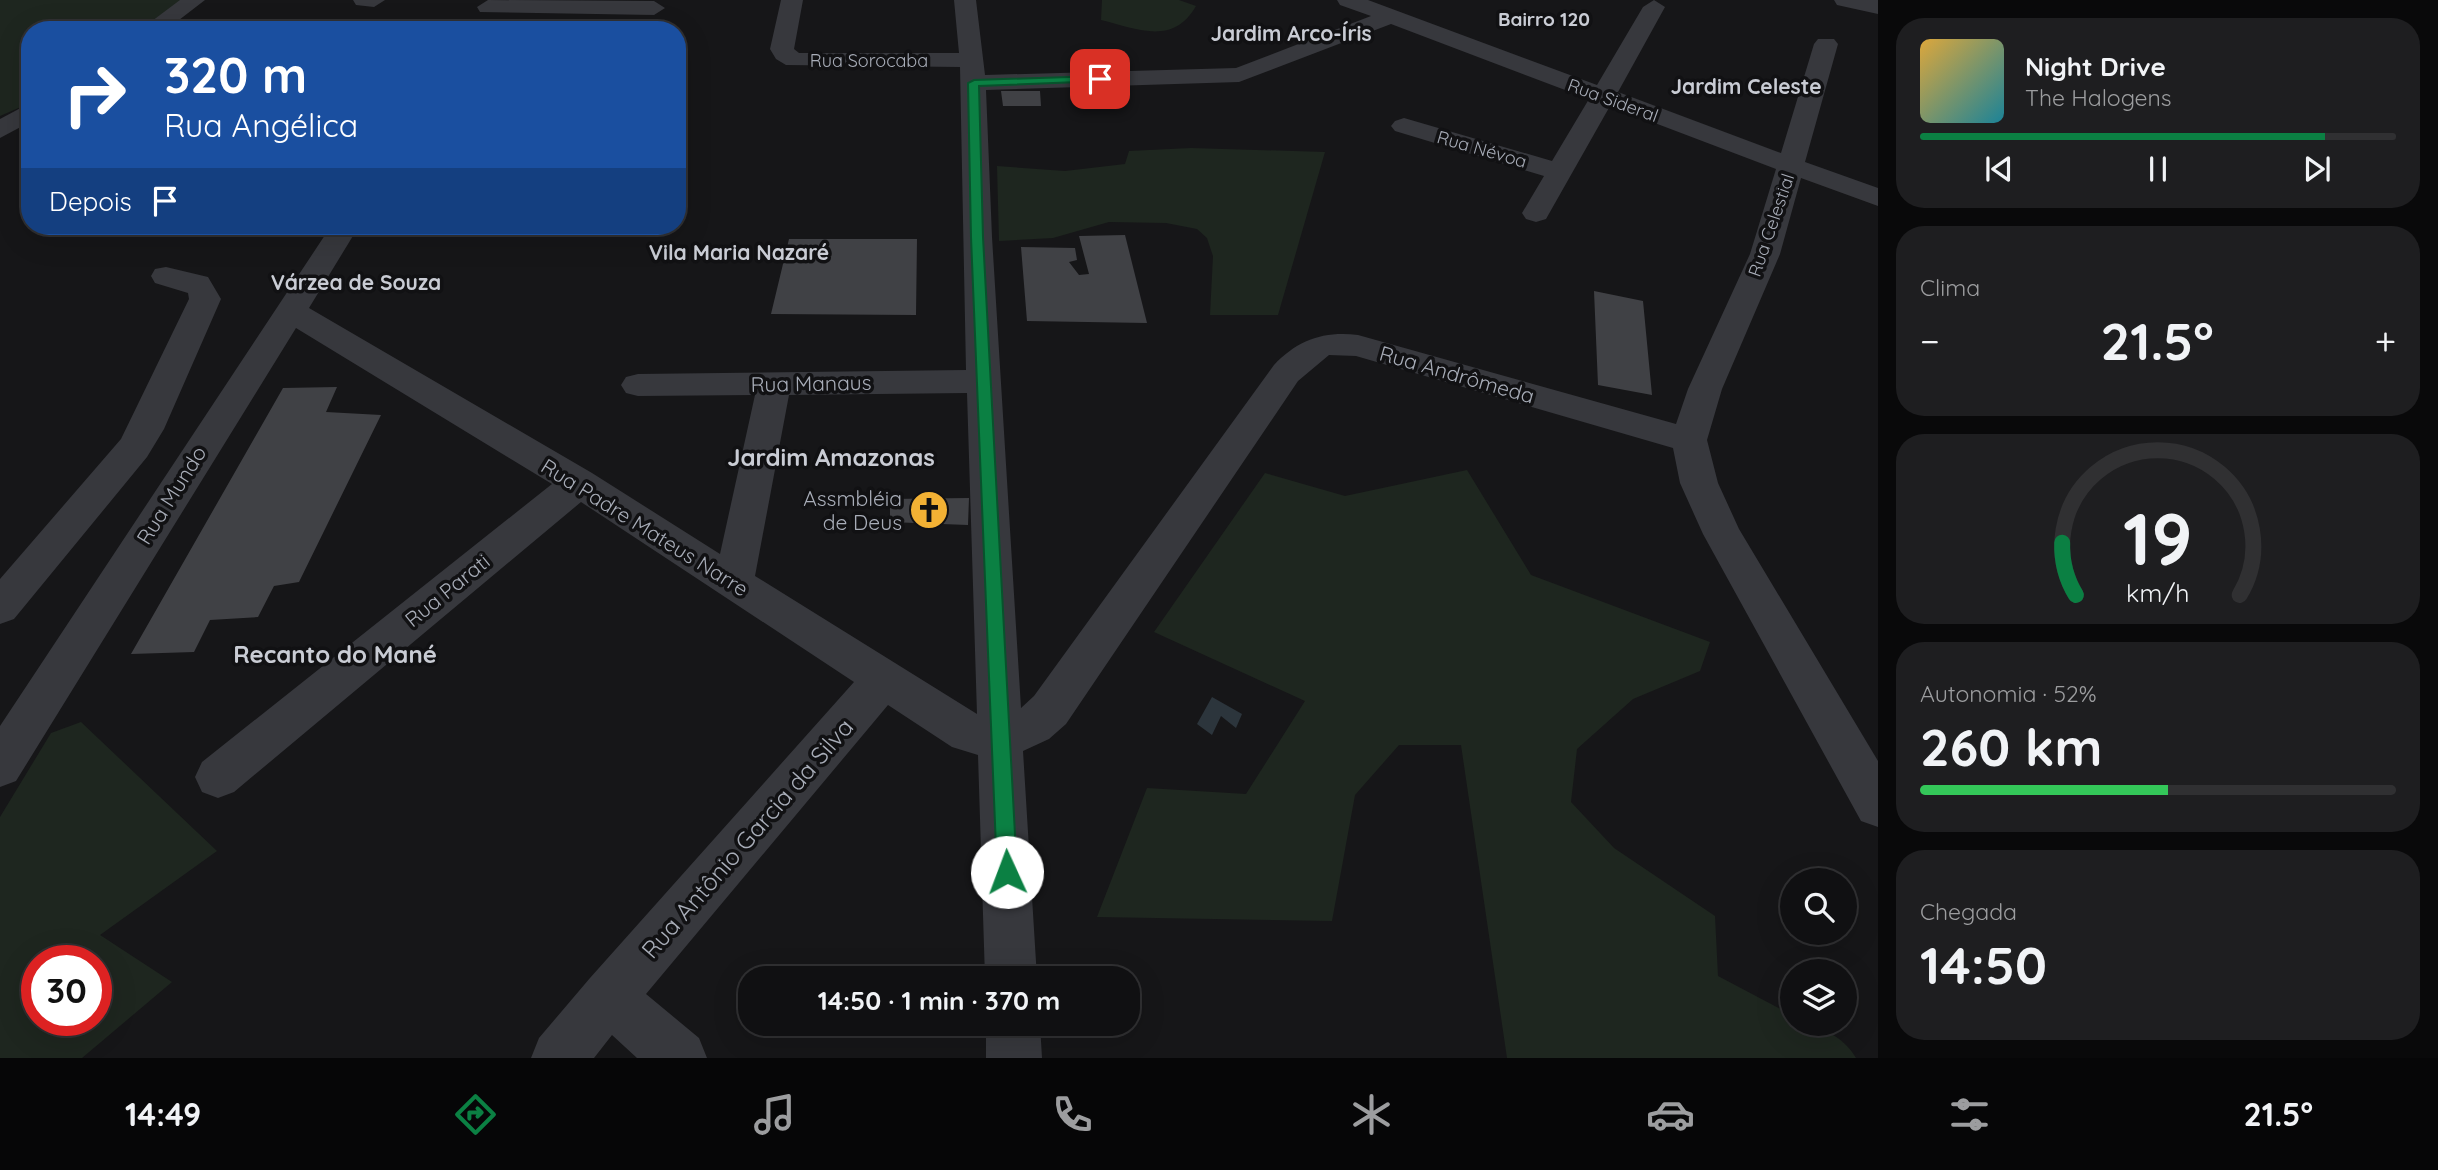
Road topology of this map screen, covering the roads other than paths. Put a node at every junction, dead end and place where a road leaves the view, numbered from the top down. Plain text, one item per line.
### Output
1 (194, 0) edge
2 (364, 0) edge
3 (374, 0) edge
4 (792, 0) edge
5 (818, 0) edge
6 (965, 0) edge
7 (1845, 0) edge
8 (490, 3) edge
9 (656, 4) edge
10 (1367, 5) edge
11 (1654, 7) dead end
12 (1878, 7) edge
13 (164, 21) edge
14 (479, 21) edge
15 (649, 21) edge
16 (1826, 44) dead end
17 (972, 71) junction
18 (1603, 96) junction
19 (21, 116) edge
20 (1404, 125) dead end
21 (0, 130) edge
22 (1791, 166) junction
23 (1560, 172) junction
24 (1878, 198) edge
25 (1536, 213) dead end
26 (339, 235) edge
27 (166, 276) dead end
28 (289, 310) junction
29 (984, 381) junction
30 (774, 384) junction
31 (638, 385) dead end
32 (1689, 440) junction
33 (579, 483) junction
34 (734, 583) junction
35 (0, 607) edge
36 (884, 679) junction
37 (1002, 739) junction
38 (0, 766) edge
39 (218, 777) dead end
40 (1878, 804) edge
41 (1011, 966) edge
42 (609, 997) junction
43 (1013, 1036) edge
44 (559, 1058) edge
45 (679, 1058) edge
46 (1014, 1058) edge

1 - 13 street
2 - 3 street
4 - 5 street
4 - 17 street, Rua Sorocaba
6 - 17 street
7 - 12 street
8 - 9 street
8 - 14 street
9 - 15 street
10 - 17 street
10 - 18 street, Rua Sideral
11 - 18 street
16 - 22 street, Rua Celestial
17 - 29 street
18 - 22 street, Rua Sideral
18 - 23 street
19 - 21 street
20 - 23 street, Rua Névoa
22 - 24 street, Rua Sideral
22 - 32 street, Rua Celestial
23 - 25 street
26 - 28 street, Rua Mundo
27 - 35 street
28 - 33 street, Rua Padre Mateus Narre
28 - 38 street, Rua Mundo
29 - 30 street, Rua Manaus
29 - 37 street
30 - 31 street, Rua Manaus
30 - 34 street
32 - 37 street, Rua Andrômeda
32 - 40 street
33 - 34 street, Rua Padre Mateus Narre
33 - 39 street, Rua Parati
34 - 36 street, Rua Padre Mateus Narre
36 - 37 street, Rua Padre Mateus Narre
36 - 42 street, Rua Antônio Garcia da Silva
37 - 41 street
42 - 44 street, Rua Antônio Garcia da Silva
42 - 45 street
43 - 46 street

